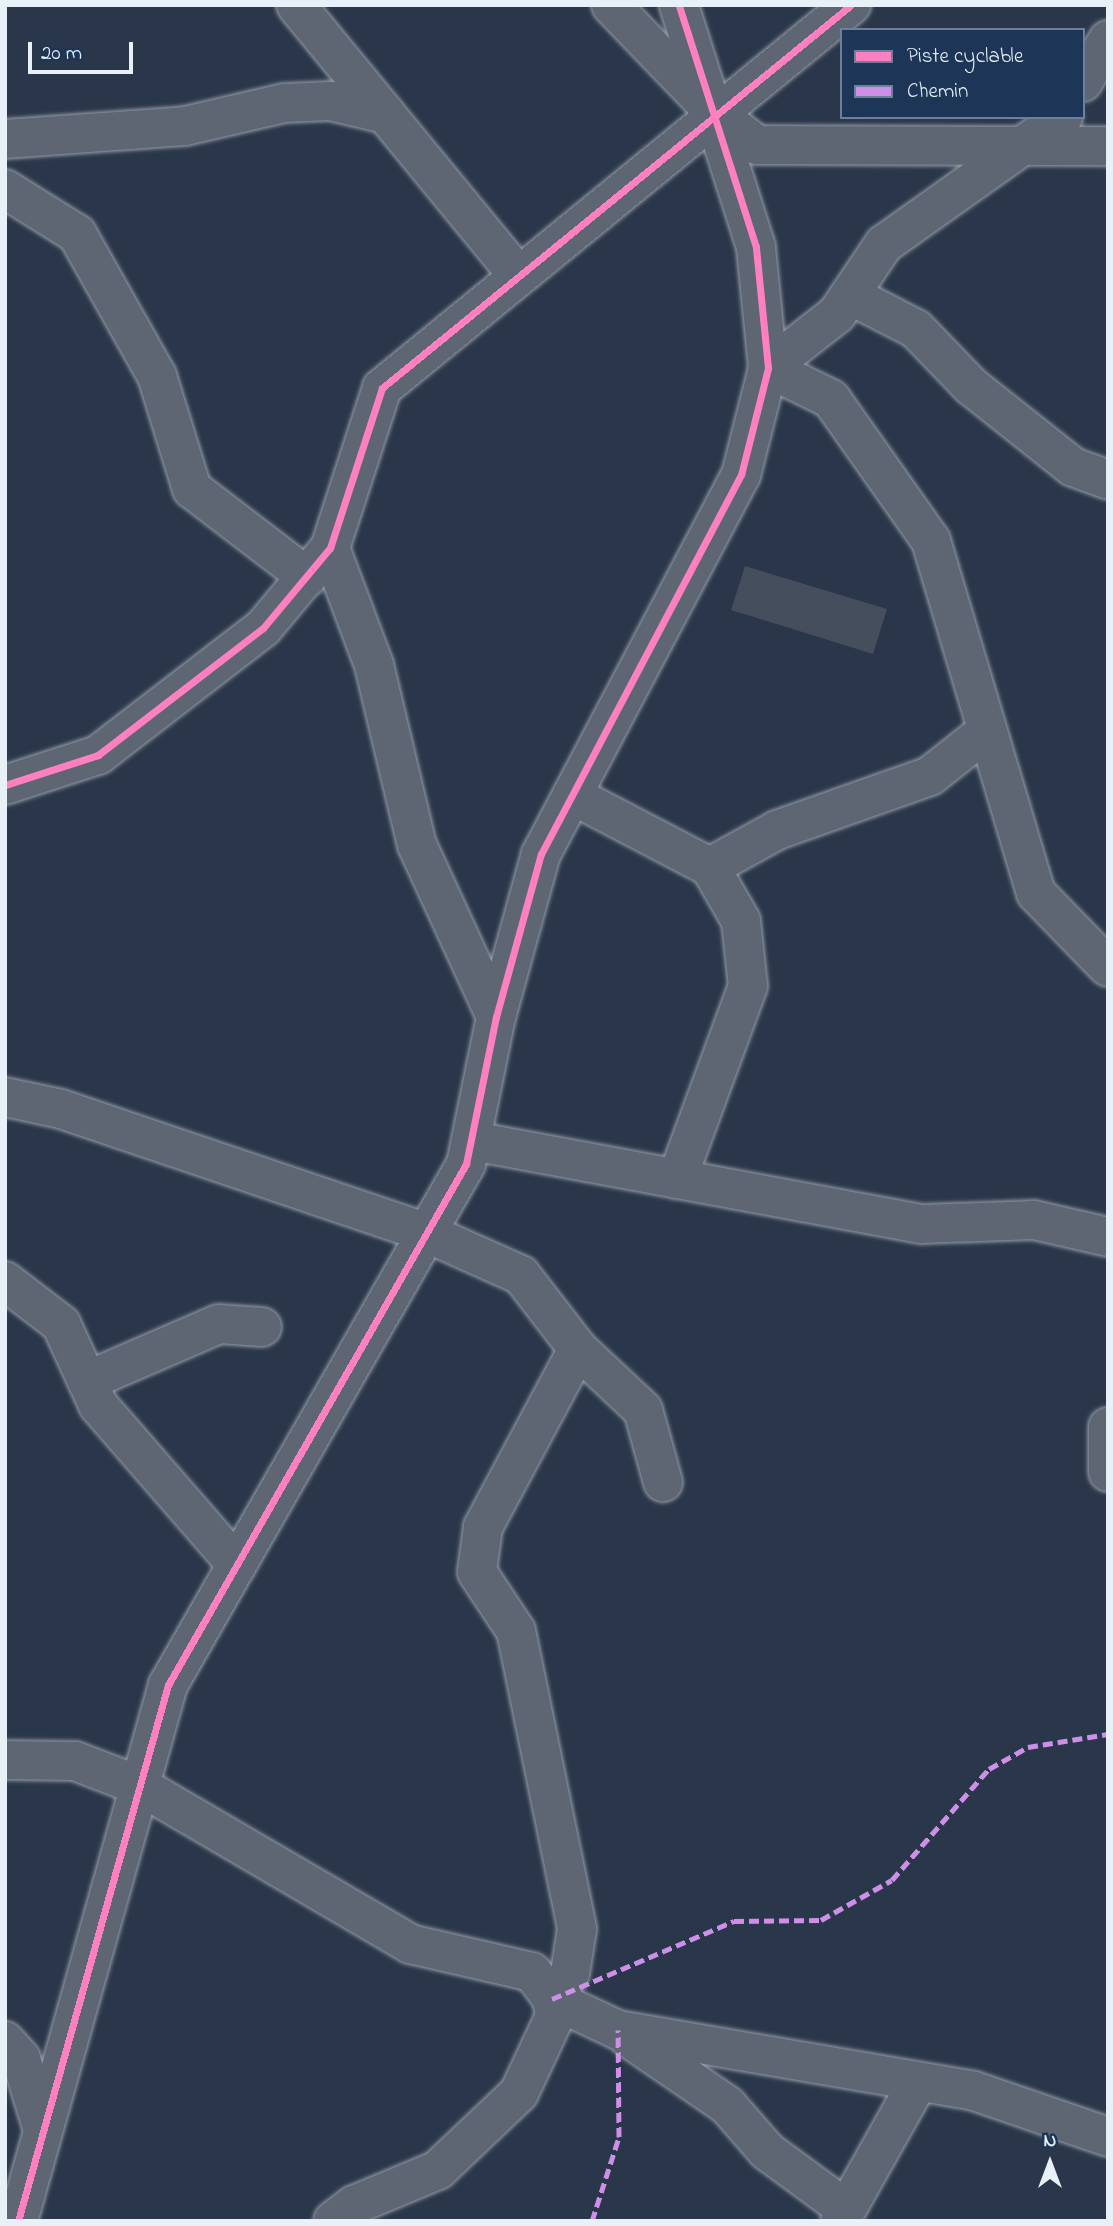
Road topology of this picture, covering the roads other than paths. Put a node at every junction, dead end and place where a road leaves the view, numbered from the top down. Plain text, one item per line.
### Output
1 (296, 5) edge
2 (611, 5) edge
3 (679, 5) edge
4 (851, 5) edge
5 (1108, 40) edge
6 (1085, 79) edge
7 (714, 113) junction
8 (386, 114) junction
9 (1060, 119) edge
10 (5, 139) edge
11 (1108, 146) edge
12 (1023, 147) junction
13 (5, 188) edge
14 (518, 275) junction
15 (850, 295) junction
16 (768, 368) junction
17 (1108, 480) edge
18 (319, 562) junction
19 (987, 731) junction
20 (5, 785) edge
21 (572, 795) junction
22 (710, 867) junction
23 (1108, 967) edge
24 (496, 1017) junction
25 (10, 1108) edge
26 (473, 1142) junction
27 (677, 1179) junction
28 (427, 1233) junction
29 (1108, 1237) edge
30 (5, 1281) edge
31 (262, 1326) dead end
32 (578, 1349) junction
33 (87, 1381) junction
34 (1108, 1427) edge
35 (1108, 1472) edge
36 (663, 1482) dead end
37 (237, 1565) junction
38 (5, 1760) edge
39 (140, 1786) junction
40 (552, 1999) junction
41 (618, 2030) junction
42 (5, 2040) edge
43 (918, 2082) junction
44 (43, 2130) junction
45 (1108, 2137) edge
46 (843, 2215) edge
47 (18, 2221) edge
48 (333, 2221) edge

1 - 8 street
2 - 7 street
3 - 7 street
4 - 7 street
5 - 6 street
7 - 12 street
7 - 14 street
7 - 16 street
8 - 10 street
8 - 14 street
9 - 12 street
11 - 12 street
12 - 15 street
13 - 18 street
14 - 18 street
15 - 16 street
15 - 17 street
16 - 19 street
16 - 21 street
18 - 20 street
18 - 24 street
19 - 22 street
19 - 23 street
21 - 22 street
21 - 24 street
22 - 27 street
24 - 26 street
25 - 28 street
26 - 27 street
26 - 28 street
27 - 29 street
28 - 32 street
28 - 37 street
30 - 33 street
31 - 33 street
32 - 36 street
32 - 40 street
33 - 37 street
34 - 35 street
37 - 39 street
38 - 39 street
39 - 40 street
39 - 44 street
40 - 41 street
40 - 48 street
41 - 43 street
41 - 46 street
42 - 44 street
43 - 45 street
43 - 46 street
44 - 47 street

